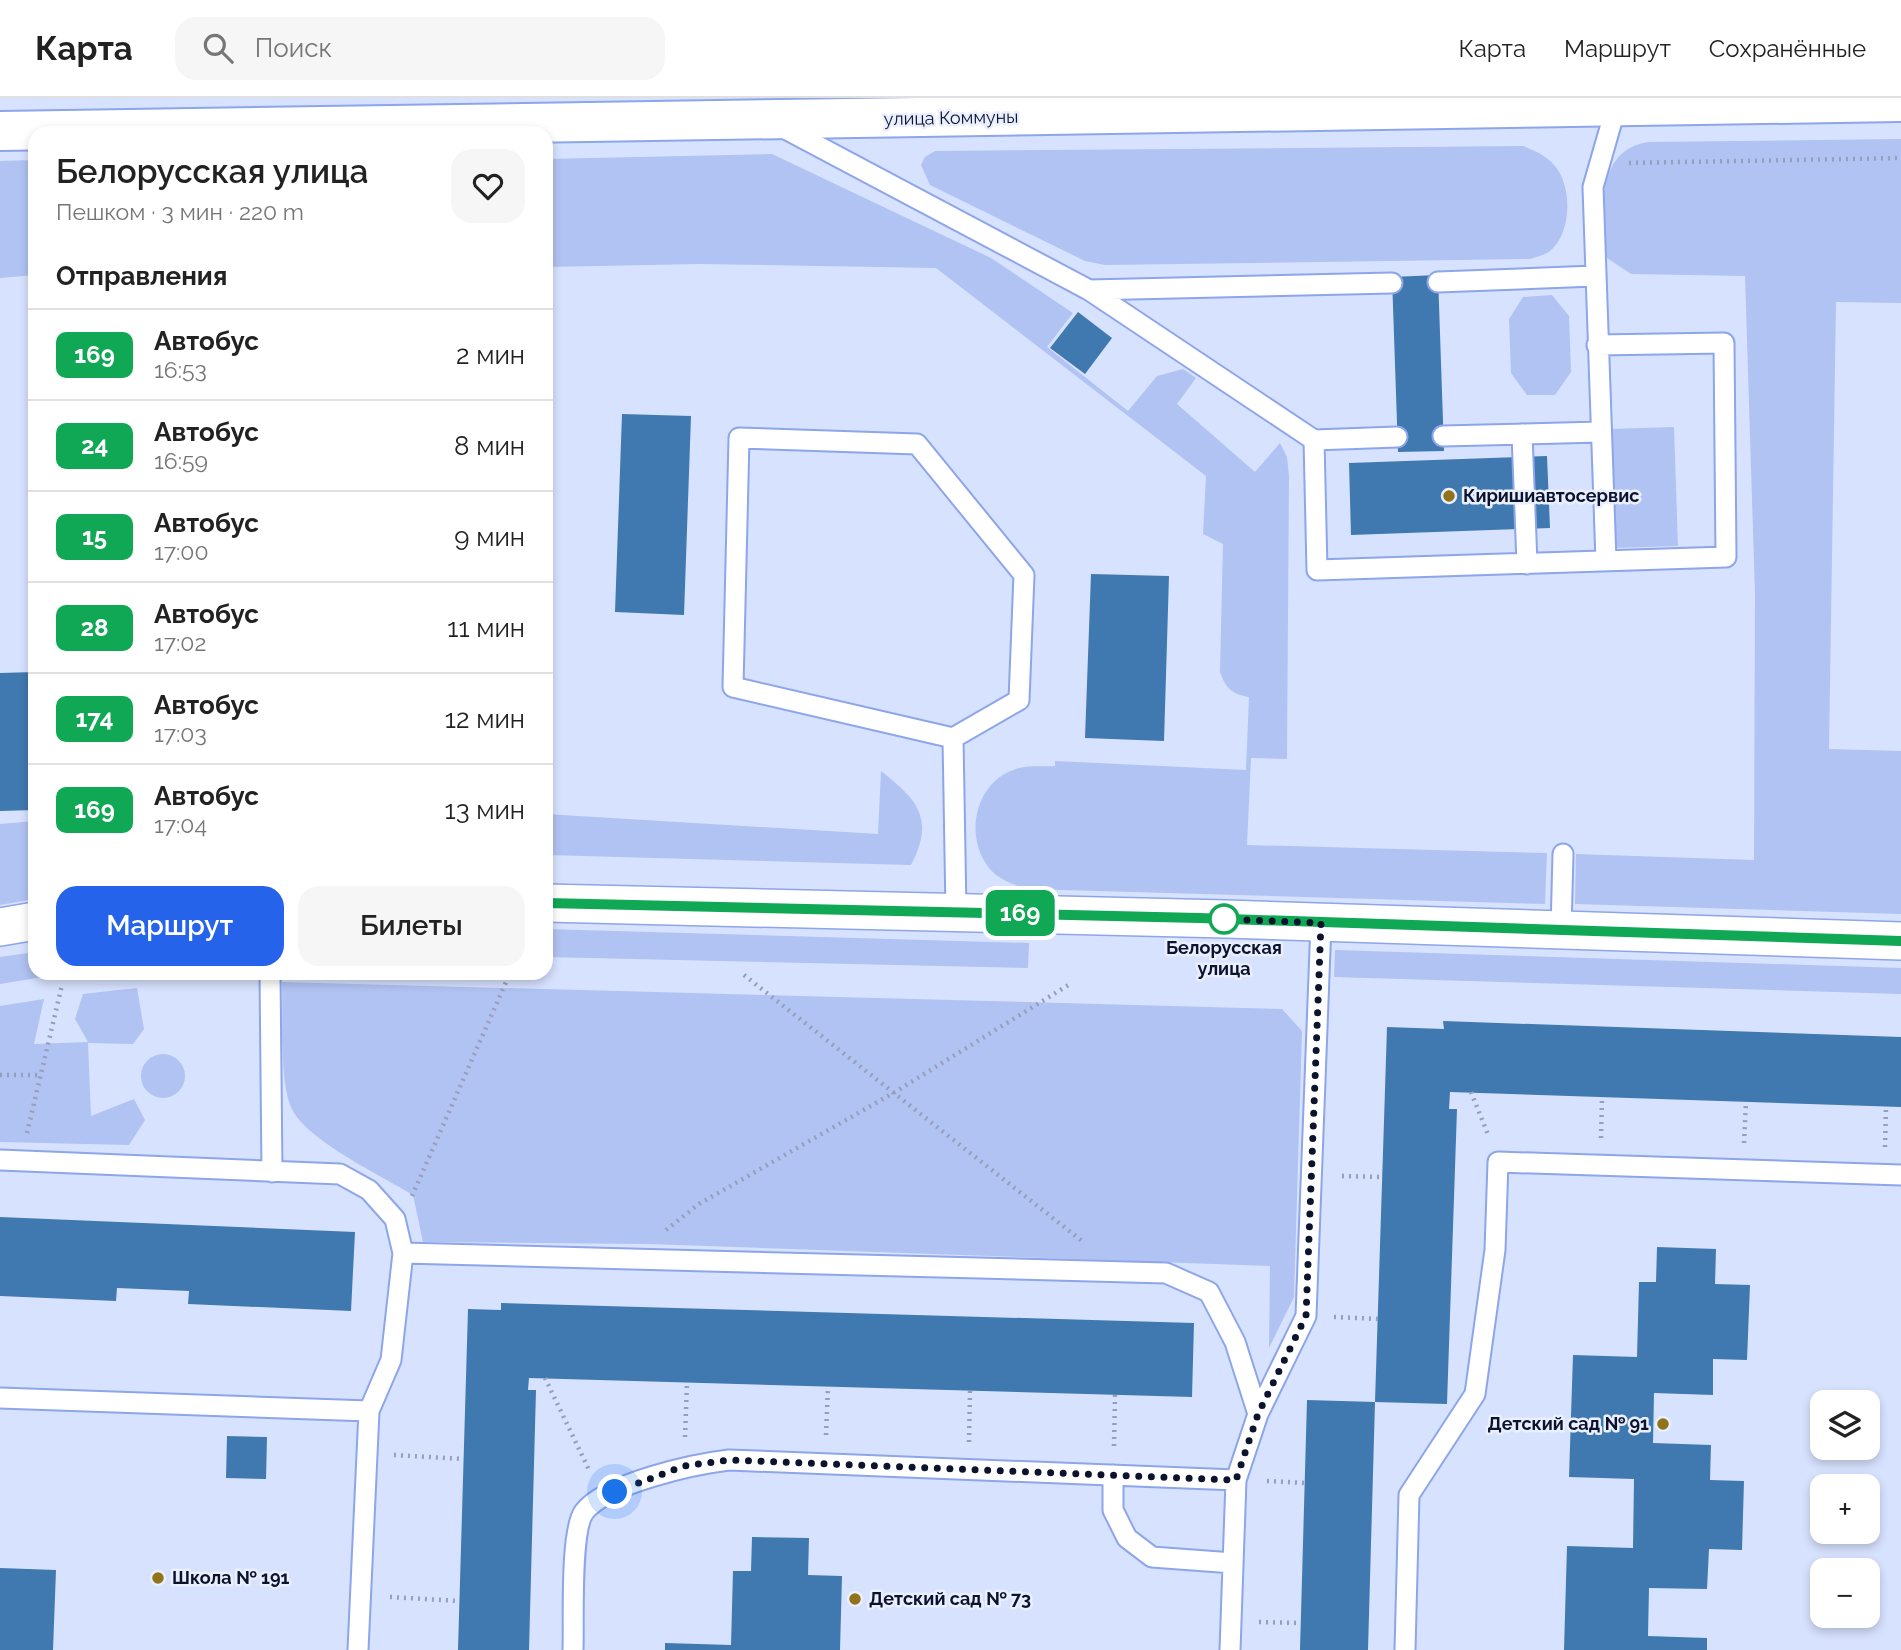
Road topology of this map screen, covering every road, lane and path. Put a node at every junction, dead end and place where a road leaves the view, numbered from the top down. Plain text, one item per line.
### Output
1 (1901, 102) edge
2 (1226, 106) edge
3 (1616, 107) junction
4 (455, 119) edge
5 (770, 120) junction
6 (298, 126) edge
7 (0, 131) edge
8 (28, 131) edge
9 (1901, 158) edge
10 (1600, 164) junction
11 (1595, 276) junction
12 (1438, 282) dead end
13 (1392, 283) dead end
14 (1089, 290) junction
15 (1597, 345) junction
16 (1600, 432) junction
17 (1522, 434) junction
18 (1443, 436) dead end
19 (1397, 437) dead end
20 (1314, 440) junction
21 (1606, 561) junction
22 (1527, 564) junction
23 (953, 738) junction
24 (1563, 854) dead end
25 (553, 903) edge
26 (956, 911) junction
27 (28, 922) edge
28 (1321, 923) junction
29 (0, 927) edge
30 (1561, 930) junction
31 (1901, 941) edge
32 (744, 975) dead end
33 (270, 980) edge
34 (507, 980) edge
35 (1070, 984) dead end
36 (62, 985) dead end
37 (0, 1075) edge
38 (42, 1075) junction
39 (895, 1092) junction
40 (1471, 1092) dead end
41 (1602, 1097) dead end
42 (1746, 1102) dead end
43 (1886, 1106) dead end
44 (32, 1114) dead end
45 (0, 1160) edge
46 (1498, 1162) junction
47 (1600, 1166) junction
48 (1744, 1170) junction
49 (271, 1172) junction
50 (1312, 1175) junction
51 (1893, 1175) edge
52 (1383, 1177) dead end
53 (395, 1219) junction
54 (403, 1253) junction
55 (632, 1257) junction
56 (1114, 1272) junction
57 (1306, 1316) junction
58 (1378, 1319) dead end
59 (545, 1378) dead end
60 (687, 1382) dead end
61 (828, 1387) dead end
62 (970, 1391) dead end
63 (1115, 1395) dead end
64 (0, 1398) edge
65 (369, 1411) junction
66 (1258, 1414) junction
67 (367, 1454) junction
68 (464, 1459) dead end
69 (825, 1464) junction
70 (684, 1466) junction
71 (968, 1470) junction
72 (1113, 1475) junction
73 (1236, 1480) junction
74 (1305, 1483) dead end
75 (602, 1498) junction
76 (1233, 1563) junction
77 (360, 1596) junction
78 (459, 1601) dead end
79 (1231, 1622) junction
80 (1301, 1623) dead end
81 (358, 1650) edge
82 (573, 1650) edge
83 (1230, 1650) edge
84 (1405, 1650) edge

1 - 3 street, улица Коммуны
2 - 3 street, улица Коммуны
2 - 5 street, улица Коммуны
3 - 10 lane
4 - 5 street, улица Коммуны
4 - 6 street, улица Коммуны
5 - 14 lane
7 - 8 street, улица Коммуны
9 - 10 path
10 - 11 lane
11 - 12 lane
11 - 15 lane
13 - 14 lane
14 - 20 lane
15 - 16 lane
15 - 21 lane
16 - 17 lane
16 - 21 lane
17 - 18 lane
17 - 22 lane
19 - 20 lane
20 - 22 lane
21 - 22 lane
23 - 23 lane
23 - 26 lane
24 - 30 lane
25 - 26 street
26 - 28 street
27 - 29 street
28 - 30 street
28 - 50 lane
30 - 31 street
32 - 39 path
33 - 49 lane
34 - 53 path
35 - 39 path
36 - 38 path
37 - 38 path
38 - 44 path
39 - 55 path
39 - 56 path
40 - 46 path
41 - 47 path
42 - 48 path
43 - 51 path
45 - 49 lane
46 - 47 lane
46 - 84 lane
47 - 48 lane
48 - 51 lane
49 - 53 lane
50 - 52 path
50 - 57 lane
53 - 54 lane
54 - 55 lane
54 - 65 lane
55 - 56 lane
56 - 66 lane
57 - 58 path
57 - 66 lane
59 - 75 path
60 - 70 path
61 - 69 path
62 - 71 path
63 - 72 path
64 - 65 lane
65 - 67 lane
66 - 73 lane
67 - 68 path
67 - 77 lane
69 - 70 lane
69 - 71 lane
70 - 75 lane
71 - 72 lane
72 - 73 lane
72 - 76 lane
73 - 74 path
73 - 76 lane
75 - 82 lane
76 - 79 lane
77 - 78 path
77 - 81 lane
79 - 80 path
79 - 83 lane

